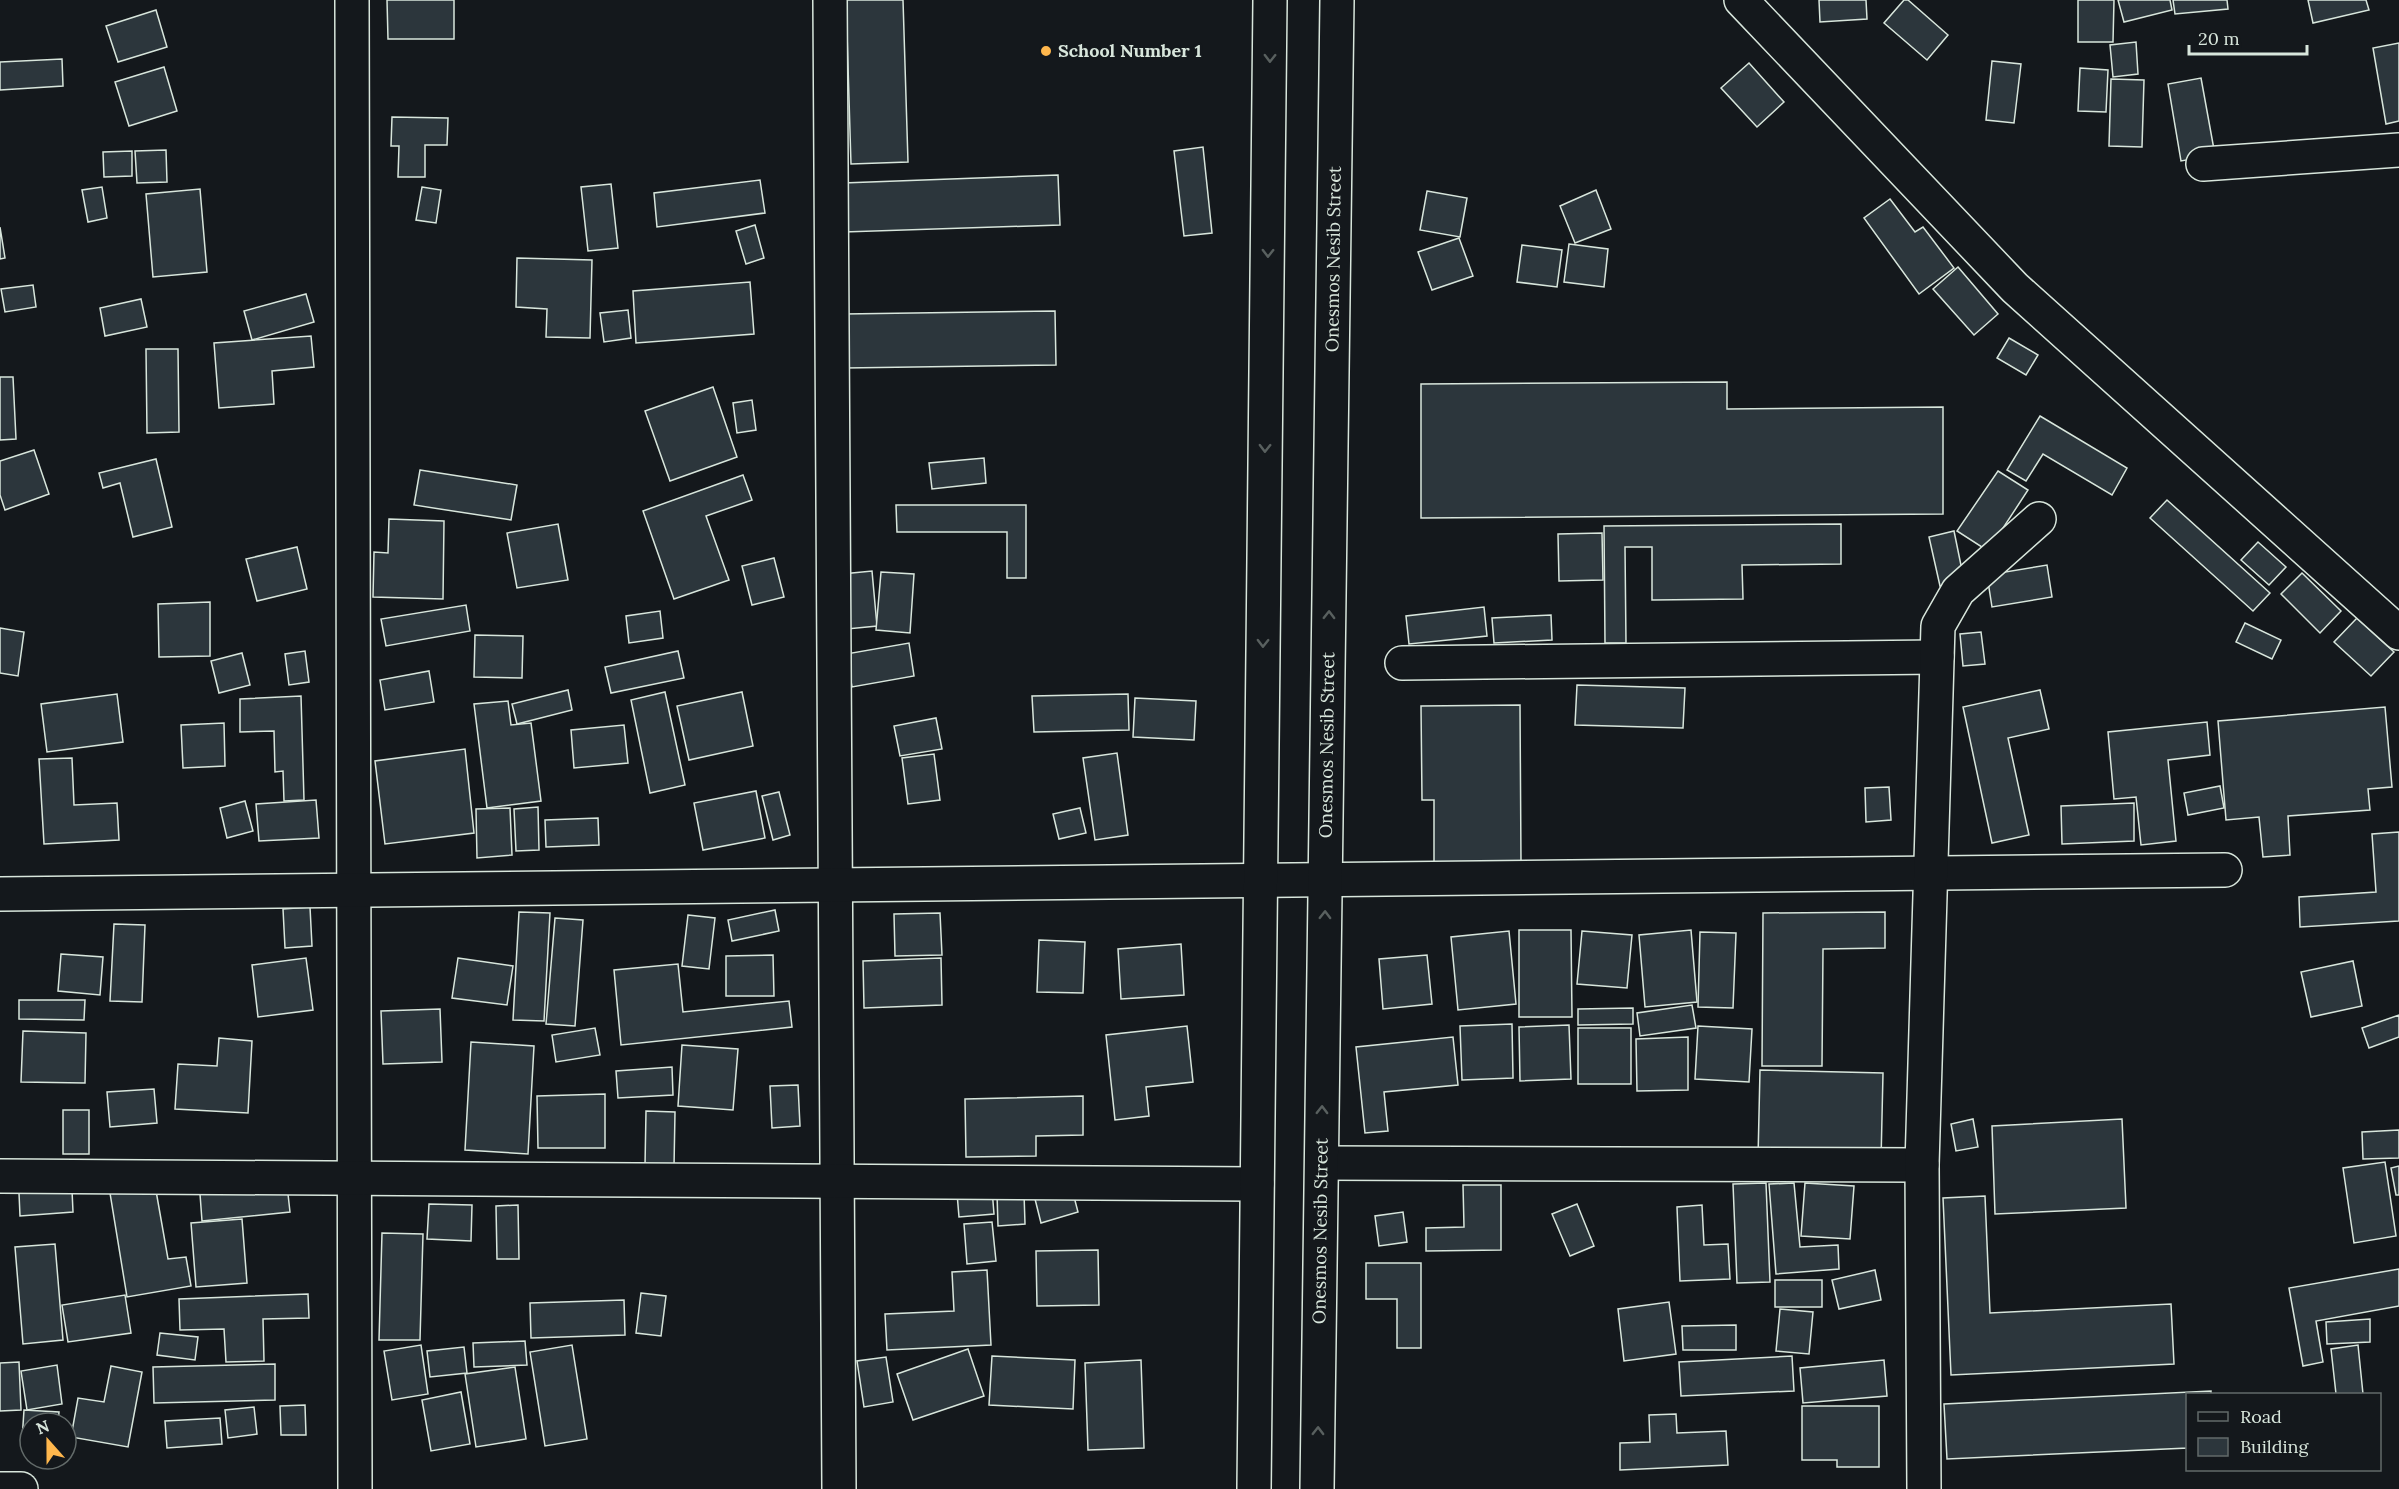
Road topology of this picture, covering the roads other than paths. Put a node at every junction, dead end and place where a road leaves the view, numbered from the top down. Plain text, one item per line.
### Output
1 (352, 0) edge
2 (830, 0) edge
3 (1270, 0) edge
4 (1337, 0) edge
5 (1741, 0) edge
6 (2399, 150) edge
7 (2203, 164) dead end
8 (2039, 519) dead end
9 (2399, 633) edge
10 (1937, 657) junction
11 (1402, 663) dead end
12 (2225, 870) dead end
13 (1931, 873) junction
14 (1326, 879) junction
15 (1261, 880) junction
16 (835, 885) junction
17 (354, 890) junction
18 (0, 894) edge
19 (1322, 1163) junction
20 (1922, 1165) junction
21 (0, 1176) edge
22 (355, 1179) junction
23 (837, 1181) junction
24 (1257, 1184) junction
25 (0, 1489) edge
26 (21, 1489) edge
27 (355, 1489) edge
28 (839, 1489) edge
29 (1254, 1489) edge
30 (1317, 1489) edge
31 (1924, 1489) edge

1 - 17 street
2 - 16 street
3 -> 15 street
14 -> 4 street, Onesmos Nesib Street
5 - 9 street
6 - 7 street
8 - 10 street
10 - 11 street
10 - 13 street
12 - 13 street
13 - 14 street
13 - 20 street
14 - 15 street
19 -> 14 street, Onesmos Nesib Street
15 - 16 street
15 - 24 street
16 - 17 street
16 - 23 street
17 - 18 street
17 - 22 street
19 - 20 street
30 -> 19 street, Onesmos Nesib Street
20 - 31 street
21 - 22 street
22 - 23 street
22 - 27 street
23 - 24 street
23 - 28 street
24 - 29 street
25 - 26 street

